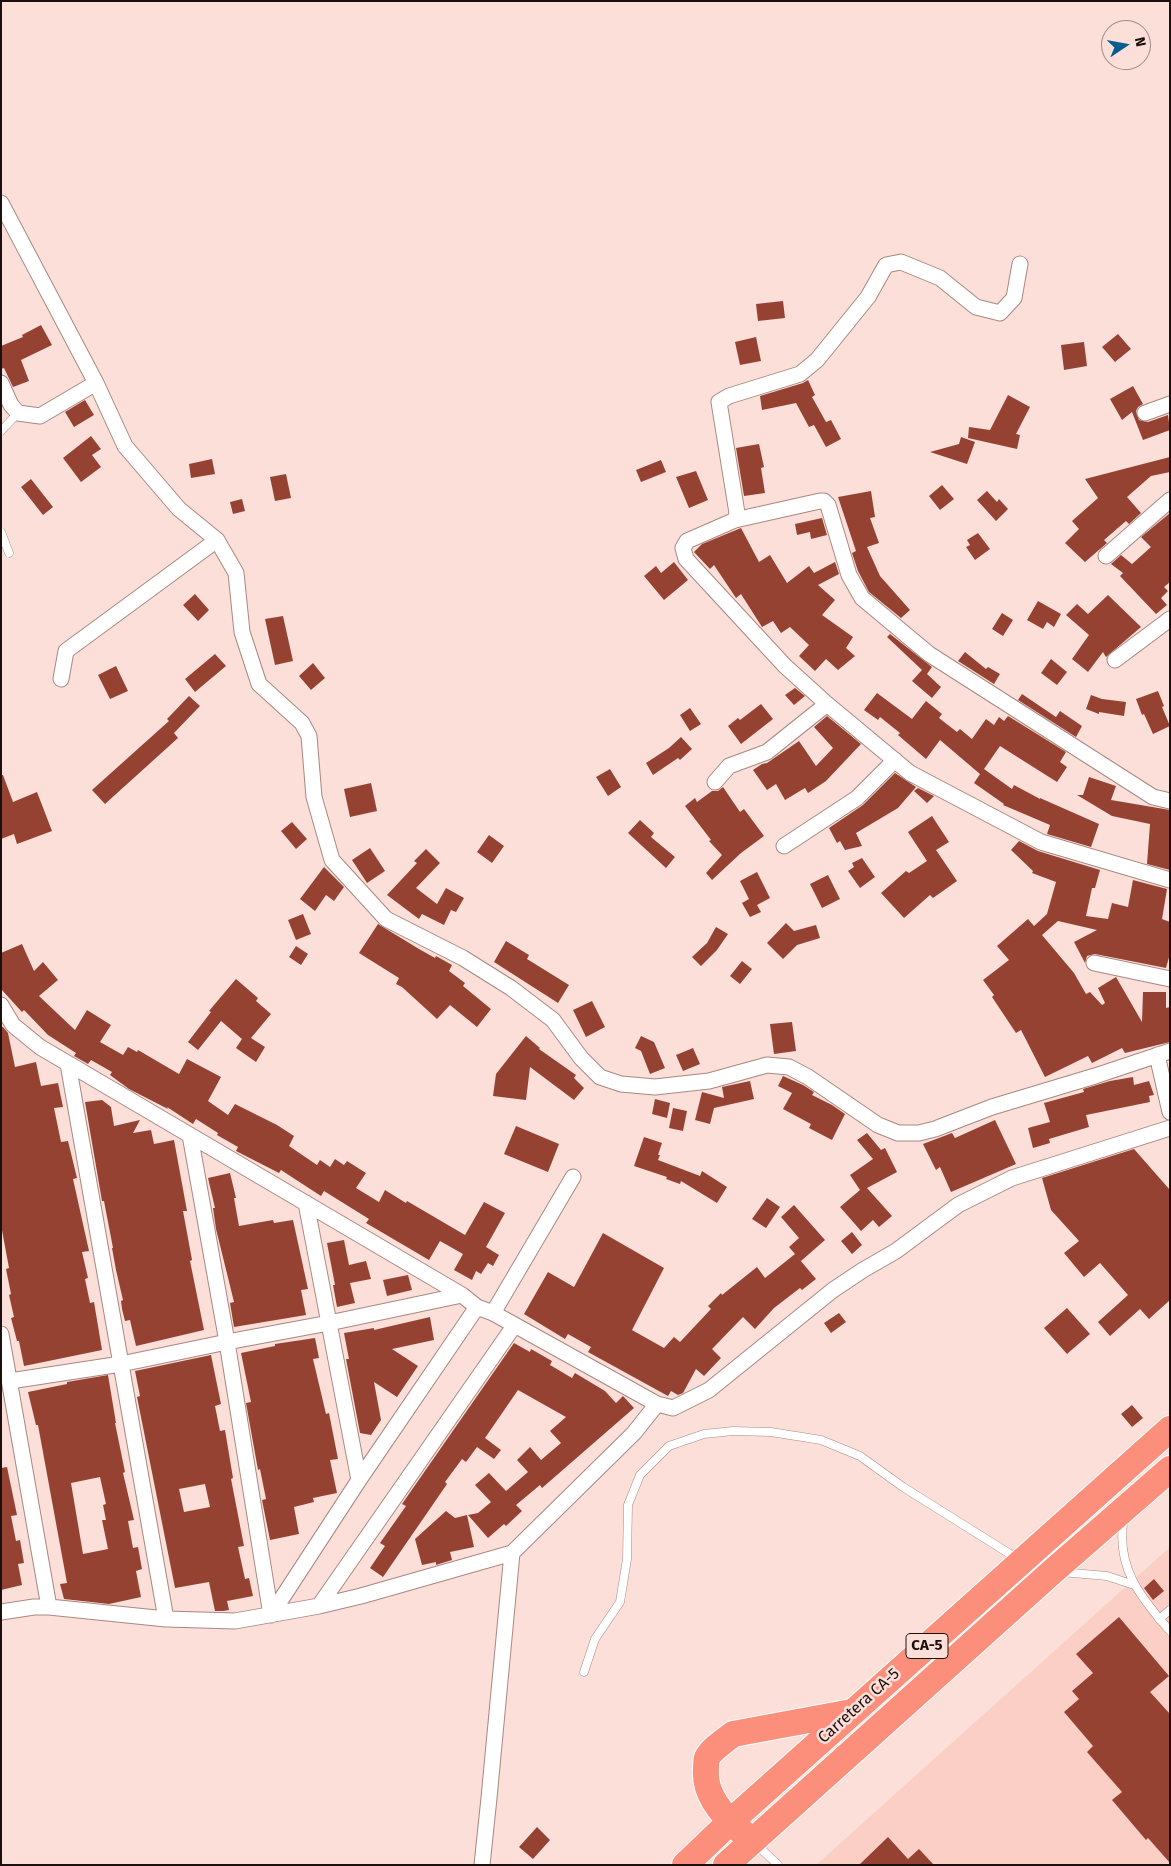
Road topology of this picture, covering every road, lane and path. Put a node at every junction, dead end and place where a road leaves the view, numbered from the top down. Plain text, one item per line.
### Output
1 (1, 203) edge
2 (1020, 264) dead end
3 (1, 383) edge
4 (96, 383) junction
5 (1170, 404) edge
6 (18, 413) junction
7 (1145, 413) dead end
8 (1, 431) edge
9 (1170, 500) edge
10 (735, 520) junction
11 (1, 532) edge
12 (217, 540) junction
13 (9, 553) dead end
14 (1106, 556) dead end
15 (1170, 620) edge
16 (1115, 660) dead end
17 (61, 679) dead end
18 (827, 704) junction
19 (895, 760) junction
20 (715, 782) dead end
21 (1170, 801) edge
22 (784, 846) dead end
23 (1170, 880) edge
24 (1094, 963) dead end
25 (1170, 979) edge
26 (1, 1005) edge
27 (1163, 1053) edge
28 (68, 1064) junction
29 (1170, 1112) edge
30 (1170, 1128) edge
31 (190, 1135) junction
32 (573, 1178) dead end
33 (306, 1203) junction
34 (462, 1295) junction
35 (477, 1307) junction
36 (493, 1313) junction
37 (329, 1323) junction
38 (514, 1326) junction
39 (1, 1334) edge
40 (227, 1342) junction
41 (121, 1364) junction
42 (10, 1381) junction
43 (658, 1404) junction
44 (1170, 1429) edge
45 (1170, 1469) edge
46 (359, 1480) junction
47 (1126, 1506) junction
48 (512, 1552) junction
49 (1022, 1561) junction
50 (1052, 1572) junction
51 (1134, 1585) junction
52 (319, 1606) junction
53 (50, 1607) junction
54 (1170, 1610) edge
55 (1, 1612) edge
56 (271, 1615) junction
57 (166, 1619) junction
58 (1159, 1619) junction
59 (1170, 1632) edge
60 (584, 1672) dead end
61 (852, 1712) junction
62 (730, 1822) junction
63 (752, 1840) junction
64 (482, 1865) edge
65 (685, 1865) edge
66 (726, 1865) edge
67 (778, 1865) edge

1 - 4 street
2 - 10 street
3 - 6 street
4 - 6 street
4 - 12 street
5 - 7 street
6 - 8 lane
9 - 14 street
10 - 18 street
10 - 21 street
11 - 13 lane
12 - 17 street
12 - 27 street
15 - 16 street
18 - 19 street
18 - 20 street
19 - 22 street
19 - 23 street
24 - 25 street
26 - 28 street
27 - 29 street
28 - 31 street
28 - 41 street
30 - 43 street
31 - 33 street
31 - 40 street
32 - 36 street
33 - 34 street
33 - 37 street
34 - 35 street
34 - 37 street
35 - 36 street
35 - 46 street
36 - 38 street
37 - 40 street
37 - 46 street
38 - 43 street
38 - 52 street
39 - 42 street
40 - 41 street
40 - 56 street
41 - 42 street
41 - 57 street
42 - 53 street
43 - 48 street
44 - 49 highway, Carretera CA-5 / CA-5
45 - 47 highway, Carretera CA-5 / CA-5
46 - 56 street
47 - 50 highway, Carretera CA-5 / CA-5
47 - 51 lane
48 - 52 street
48 - 64 street
49 - 60 lane
49 - 61 highway, Carretera CA-5 / CA-5
50 - 51 lane
50 - 63 highway, Carretera CA-5 / CA-5
51 - 58 lane
52 - 56 street
53 - 55 street
53 - 57 street
54 - 58 lane
56 - 57 street
58 - 59 lane
61 - 62 highway, Carretera CA-5 / CA-5
61 - 62 highway
62 - 63 highway
62 - 65 highway, Carretera CA-5 / CA-5
63 - 66 highway, Carretera CA-5 / CA-5
63 - 67 lane

